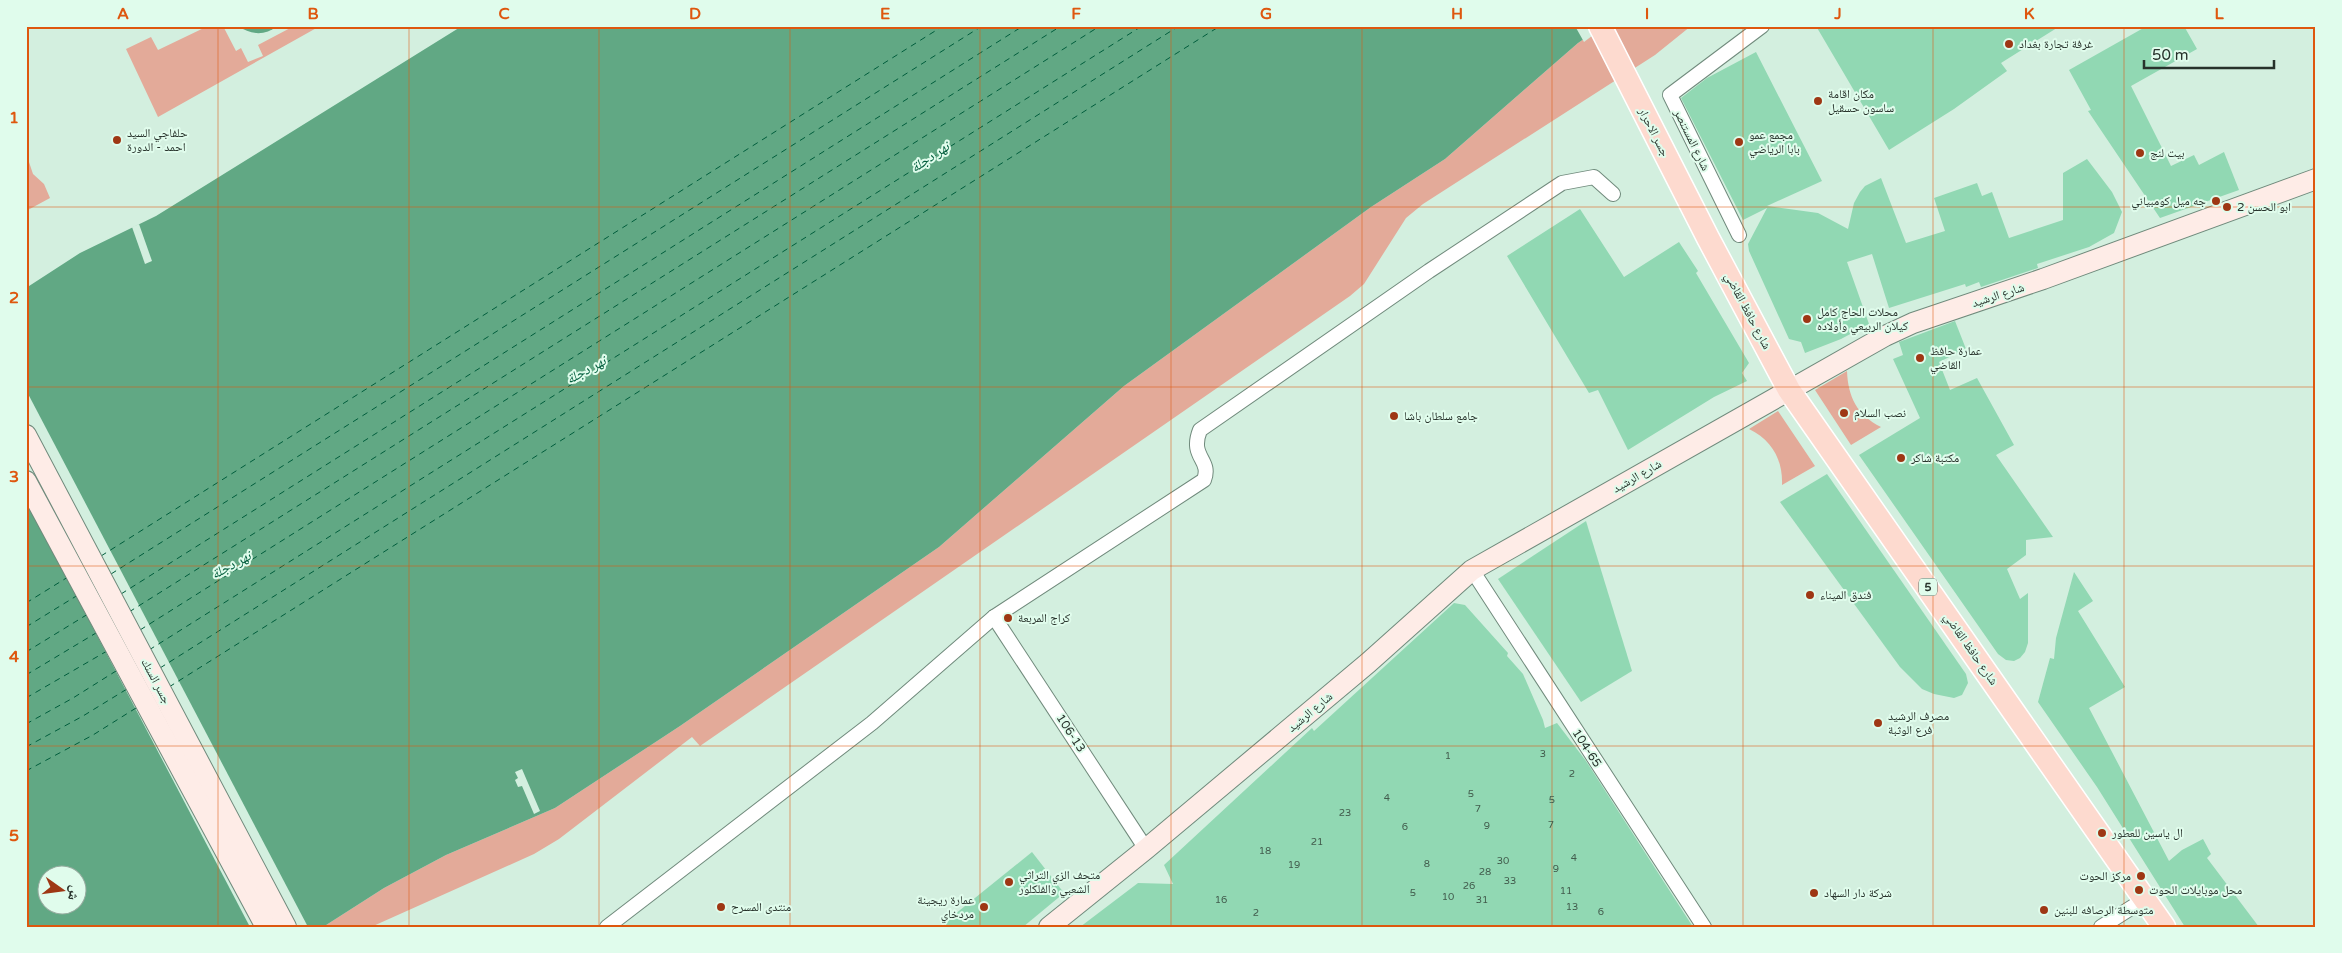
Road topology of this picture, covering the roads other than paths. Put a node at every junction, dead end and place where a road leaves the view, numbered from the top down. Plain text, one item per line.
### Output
1 (1600, 26) edge
2 (1762, 26) edge
3 (2316, 179) edge
4 (1613, 194) dead end
5 (1739, 235) dead end
6 (1708, 238) joint
7 (1789, 390) junction
8 (26, 435) edge
9 (26, 482) edge
10 (1472, 570) junction
11 (994, 617) junction
12 (1146, 850) junction
13 (2145, 899) junction
14 (266, 927) edge
15 (286, 927) edge
16 (607, 927) edge
17 (1049, 927) edge
18 (1704, 927) edge
19 (2101, 927) edge
20 (2164, 927) edge

1 - 6 main road, جسر الاحرار
2 - 5 street, شارع المستنصر
3 - 7 main road, شارع الرشيد
4 - 11 street
6 - 7 main road, شارع حافظ القاضي / 5
7 - 10 main road, شارع الرشيد
7 - 13 main road, شارع حافظ القاضي / 5
8 - 15 main road, جسر السنك
9 - 14 main road, جسر السنك
10 - 12 main road, شارع الرشيد
10 - 18 street, 104-65
11 - 12 street, 106-13
11 - 16 street
12 - 17 main road, شارع الرشيد
13 - 19 street
13 - 20 main road, شارع حافظ القاضي / 5

